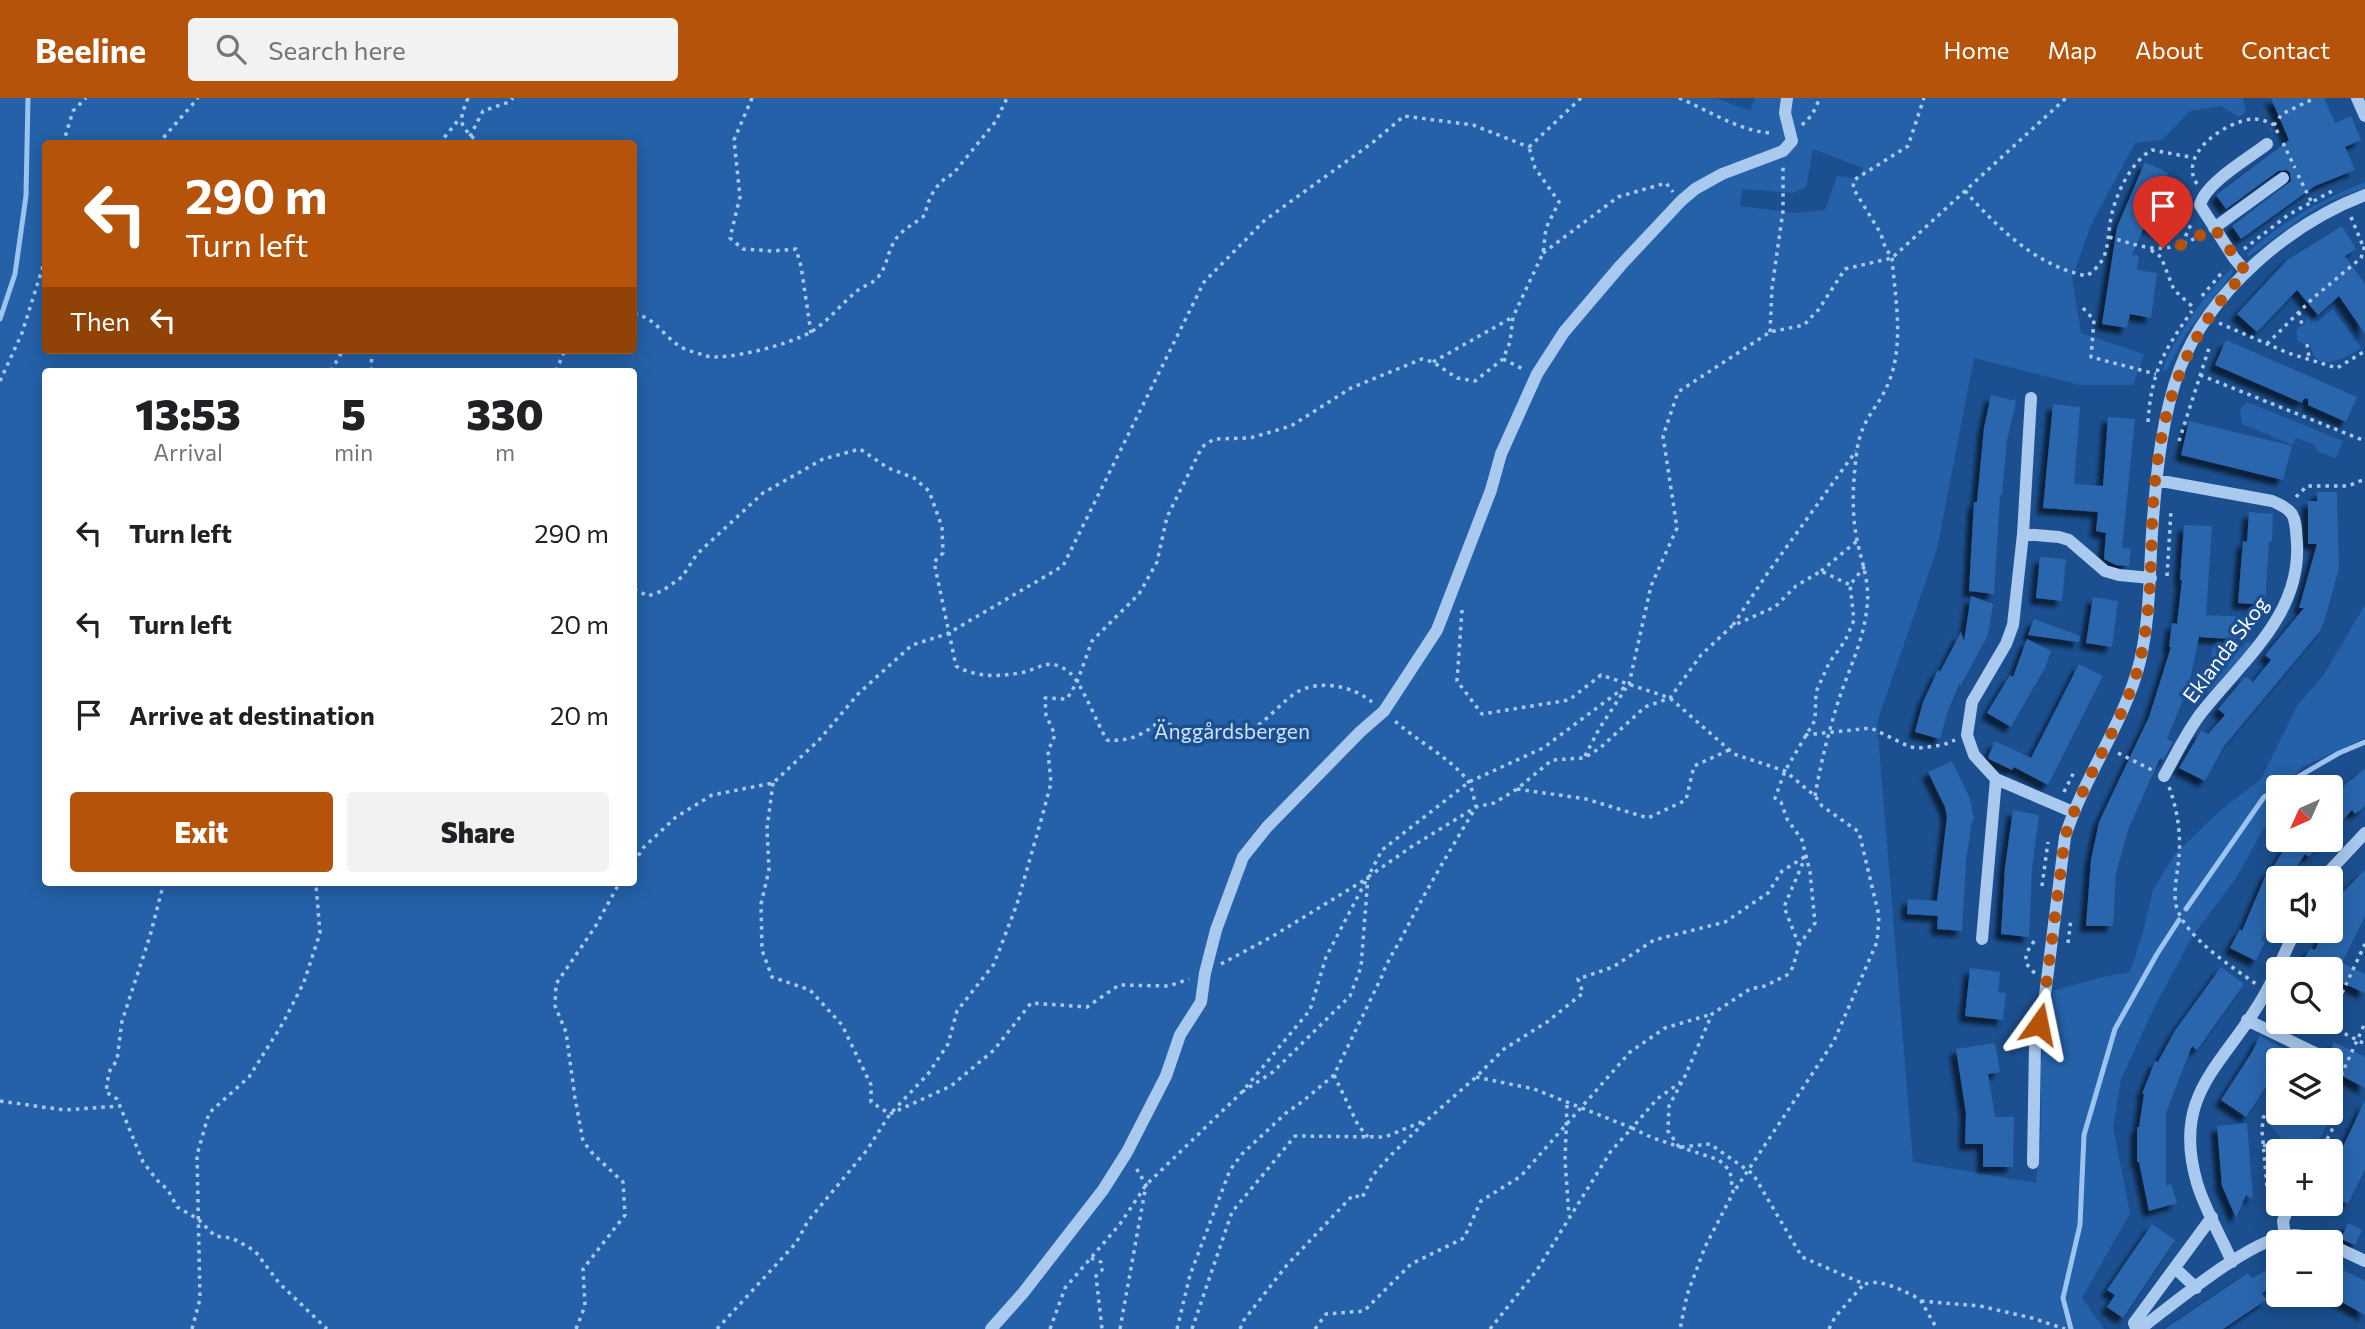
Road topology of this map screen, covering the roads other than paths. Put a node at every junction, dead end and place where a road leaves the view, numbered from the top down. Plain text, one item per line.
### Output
1 (1787, 98) edge
2 (2357, 98) edge
3 (2365, 116) edge
4 (2267, 144) road end
5 (2283, 178) dead end
6 (2365, 195) edge
7 (2214, 228) junction
8 (2246, 272) junction
9 (2031, 398) dead end
10 (2156, 480) junction
11 (2023, 534) junction
12 (2151, 578) junction
13 (2164, 776) road end
14 (1996, 779) junction
15 (2073, 811) junction
16 (2365, 833) edge
17 (2334, 866) edge
18 (1982, 939) dead end
19 (2289, 943) edge
20 (2247, 1020) junction
21 (2305, 1048) edge
22 (2033, 1163) dead end
23 (2212, 1217) junction
24 (2266, 1242) edge
25 (2343, 1251) edge
26 (2365, 1261) edge
27 (2232, 1262) junction
28 (2175, 1268) junction
29 (2196, 1288) junction
30 (991, 1329) edge

1 - 30 street
2 - 3 street
4 - 7 street
5 - 7 street
6 - 8 street
7 - 8 street
8 - 10 street
9 - 11 street
10 - 12 street
10 - 13 street, Eklanda Skog
11 - 12 street
11 - 14 street
12 - 15 street
14 - 15 street
14 - 18 street
15 - 22 street
16 - 17 street
19 - 20 street
20 - 21 street
20 - 23 street
23 - 27 street
23 - 28 street
24 - 27 street
25 - 26 street
27 - 29 street
28 - 29 street
28 - 29 street

